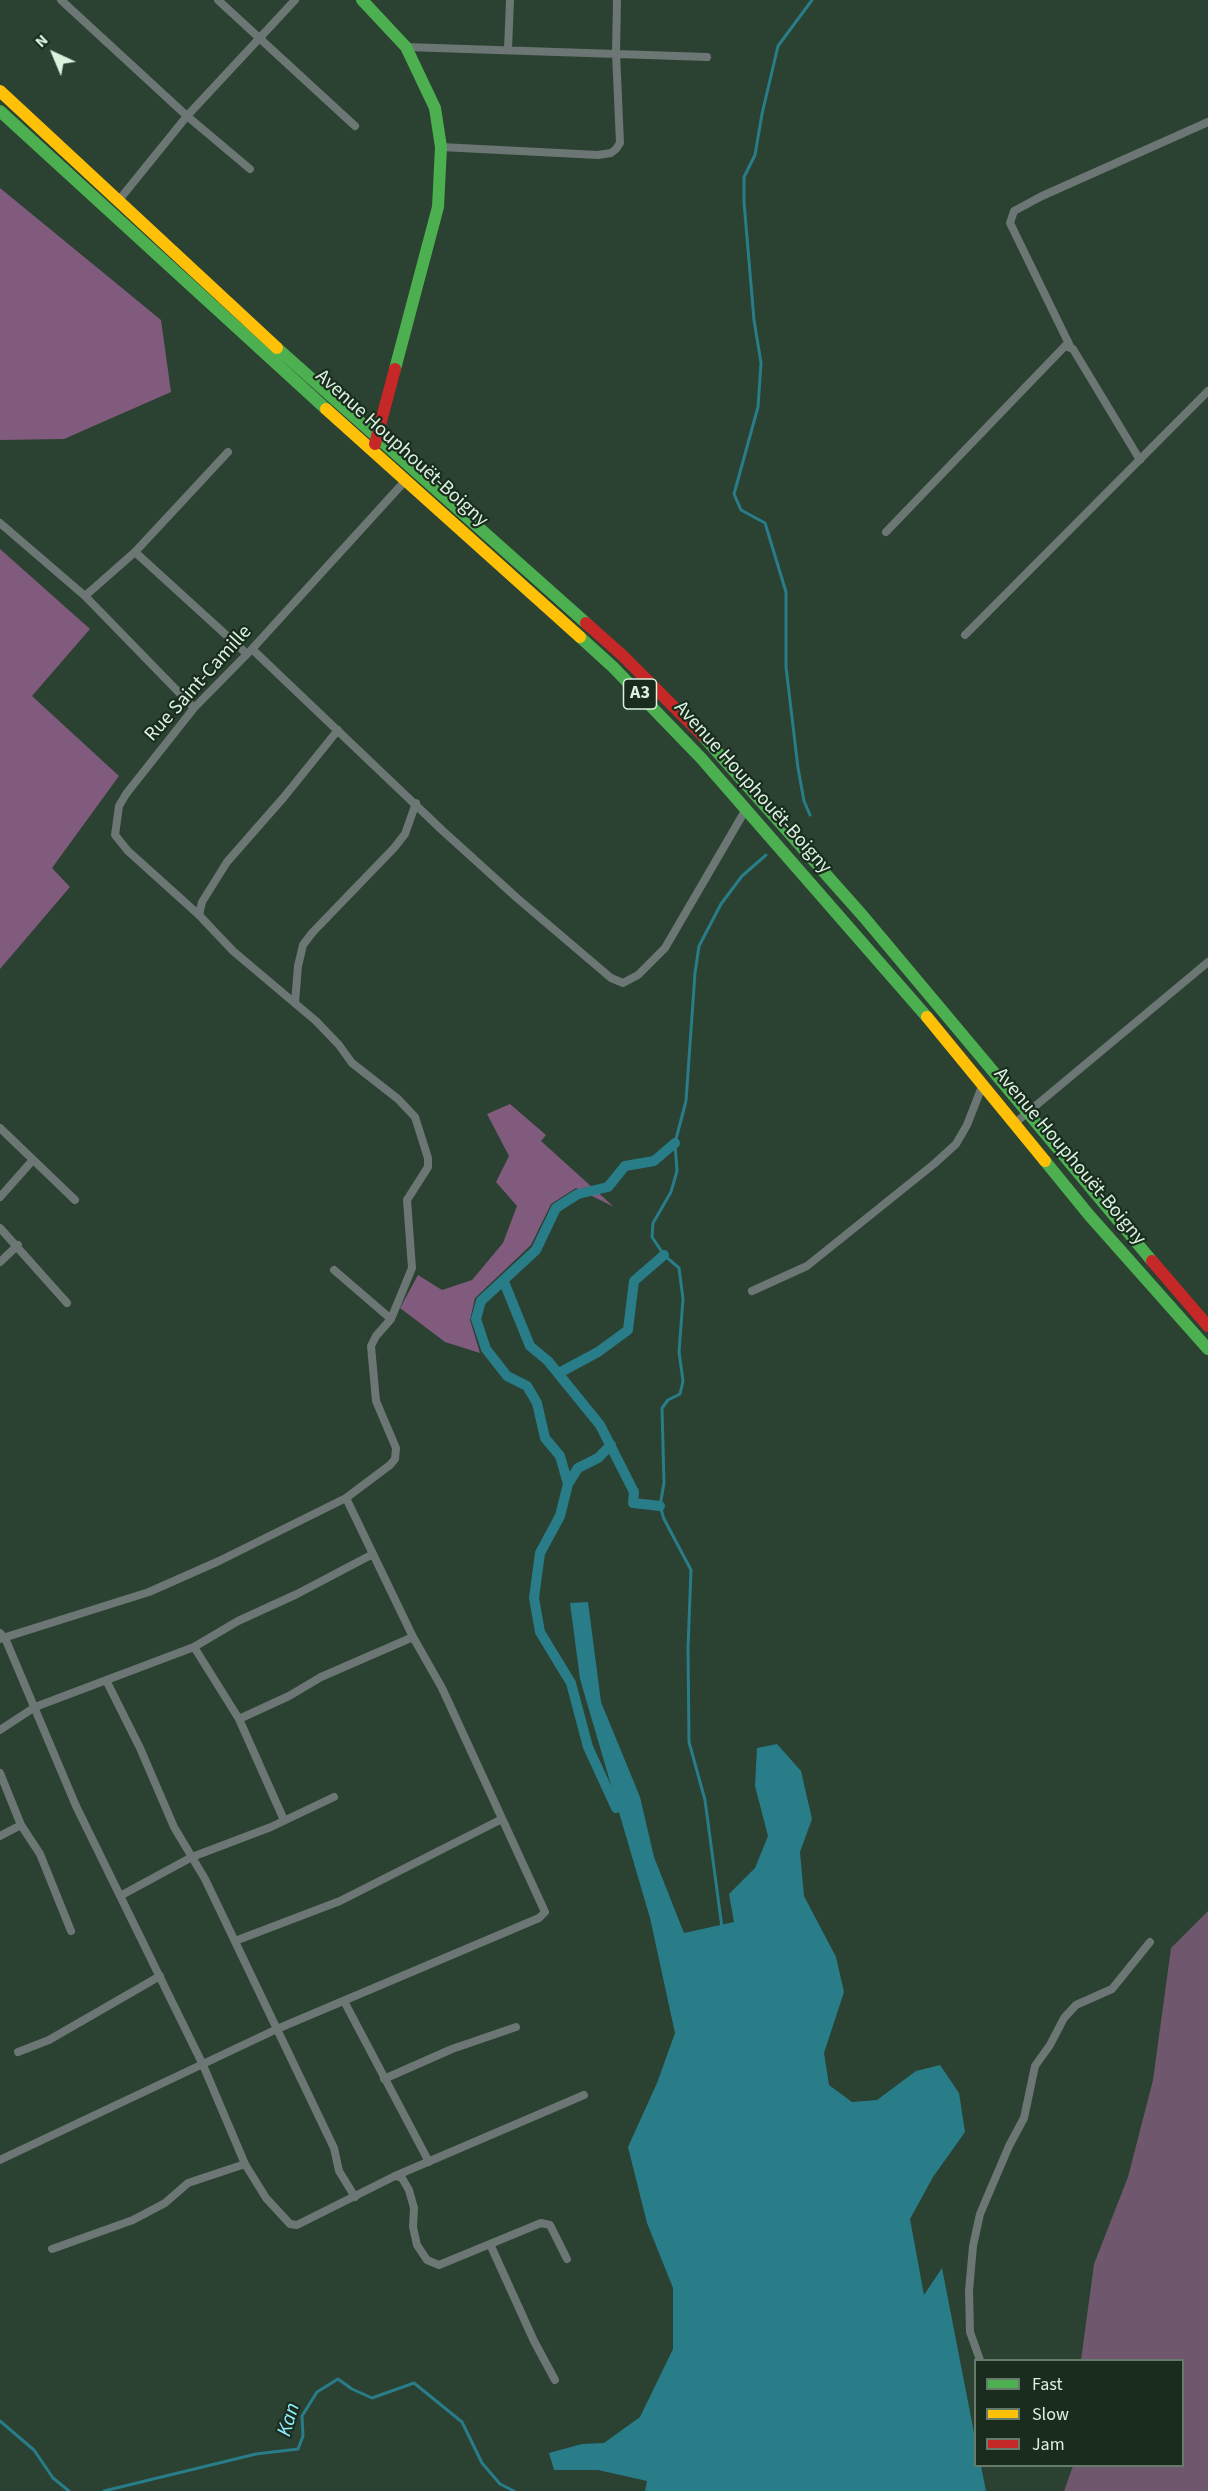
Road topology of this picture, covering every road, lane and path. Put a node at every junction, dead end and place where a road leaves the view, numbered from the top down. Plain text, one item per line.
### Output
1 (60, 0) edge
2 (218, 0) edge
3 (295, 0) edge
4 (362, 0) edge
5 (510, 0) edge
6 (617, 0) edge
7 (261, 39) junction
8 (406, 47) junction
9 (508, 50) junction
10 (616, 53) junction
11 (707, 57) dead end
12 (0, 91) edge
13 (0, 111) edge
14 (187, 116) junction
15 (1208, 122) edge
16 (355, 126) dead end
17 (441, 147) junction
18 (250, 169) dead end
19 (119, 201) junction
20 (1070, 346) junction
21 (1208, 391) edge
22 (378, 439) junction
23 (372, 450) junction
24 (228, 453) dead end
25 (1140, 460) junction
26 (405, 481) junction
27 (0, 523) edge
28 (886, 532) dead end
29 (135, 552) junction
30 (85, 596) junction
31 (965, 635) dead end
32 (250, 651) junction
33 (194, 708) junction
34 (338, 730) junction
35 (416, 803) junction
36 (746, 809) junction
37 (199, 915) junction
38 (1208, 962) edge
39 (295, 1003) junction
40 (982, 1084) junction
41 (1028, 1111) junction
42 (1015, 1123) junction
43 (0, 1128) edge
44 (32, 1161) junction
45 (0, 1197) edge
46 (75, 1200) dead end
47 (0, 1228) edge
48 (18, 1245) junction
49 (0, 1262) edge
50 (334, 1270) dead end
51 (752, 1290) dead end
52 (67, 1303) dead end
53 (391, 1319) junction
54 (1208, 1326) edge
55 (1208, 1349) edge
56 (346, 1498) junction
57 (373, 1554) junction
58 (2, 1637) edge
59 (413, 1637) junction
60 (194, 1647) junction
61 (106, 1680) junction
62 (35, 1707) junction
63 (239, 1719) junction
64 (0, 1730) edge
65 (0, 1773) edge
66 (334, 1797) dead end
67 (502, 1819) junction
68 (284, 1820) junction
69 (21, 1825) junction
70 (0, 1836) edge
71 (192, 1857) junction
72 (120, 1896) junction
73 (71, 1931) dead end
74 (235, 1941) junction
75 (1150, 1942) dead end
76 (160, 1976) junction
77 (344, 2001) junction
78 (516, 2026) dead end
79 (277, 2029) junction
80 (18, 2052) dead end
81 (203, 2065) junction
82 (384, 2079) junction
83 (584, 2095) dead end
84 (0, 2160) edge
85 (429, 2162) junction
86 (246, 2164) junction
87 (395, 2176) junction
88 (355, 2197) junction
89 (490, 2244) junction
90 (52, 2249) dead end
91 (567, 2259) dead end
92 (979, 2359) edge
93 (555, 2380) dead end

1 - 14 street
2 - 7 street
3 - 7 street
4 - 8 main road
5 - 9 street
6 - 10 street
7 - 14 street
7 - 16 street
8 - 9 street
8 - 17 main road
9 - 10 street
10 - 11 street
10 - 17 street
12 - 19 main road, Avenue Houphouët-Boigny / A3
13 - 23 main road, Avenue Houphouët-Boigny / A3
14 - 18 street
14 - 19 street
15 - 20 street
17 - 22 main road
19 - 22 main road, Avenue Houphouët-Boigny / A3
20 - 25 street
20 - 28 street
21 - 25 street
22 - 23 main road
22 - 41 main road, Avenue Houphouët-Boigny / A3
23 - 26 main road, Avenue Houphouët-Boigny / A3
24 - 29 street
25 - 31 street
26 - 32 street, Rue Saint-Camille
26 - 36 main road, Avenue Houphouët-Boigny / A3
27 - 30 street
29 - 30 street
29 - 32 street
30 - 33 street
32 - 33 street, Rue Saint-Camille
32 - 34 street
33 - 37 street, Rue Saint-Camille
34 - 35 street
34 - 37 street
35 - 36 street
35 - 39 street
36 - 40 main road, Avenue Houphouët-Boigny / A3
37 - 39 street
38 - 41 street
39 - 53 street
40 - 42 main road, Avenue Houphouët-Boigny / A3
40 - 51 street
41 - 42 street
41 - 54 main road, Avenue Houphouët-Boigny / A3
42 - 55 main road, Avenue Houphouët-Boigny / A3
43 - 44 street
44 - 45 street
44 - 46 street
47 - 48 street
48 - 49 street
48 - 52 street
50 - 53 street
53 - 56 street
56 - 57 street
56 - 58 street
57 - 59 street
57 - 60 street
58 - 62 street
59 - 63 street
59 - 67 street
60 - 61 street
60 - 63 street
61 - 62 street
61 - 71 street
62 - 64 street
62 - 72 street
63 - 68 street
65 - 69 street
66 - 68 street
67 - 74 street
67 - 77 street
68 - 71 street
69 - 70 street
69 - 73 street
71 - 72 street
71 - 74 street
72 - 76 street
74 - 79 street
75 - 92 street
76 - 80 street
76 - 81 street
77 - 79 street
77 - 82 street
78 - 82 street
79 - 81 street
79 - 88 street
81 - 84 street
81 - 86 street
82 - 85 street
83 - 85 street
85 - 87 street
86 - 88 street
86 - 90 street
87 - 88 street
87 - 89 street
89 - 91 street
89 - 93 street

